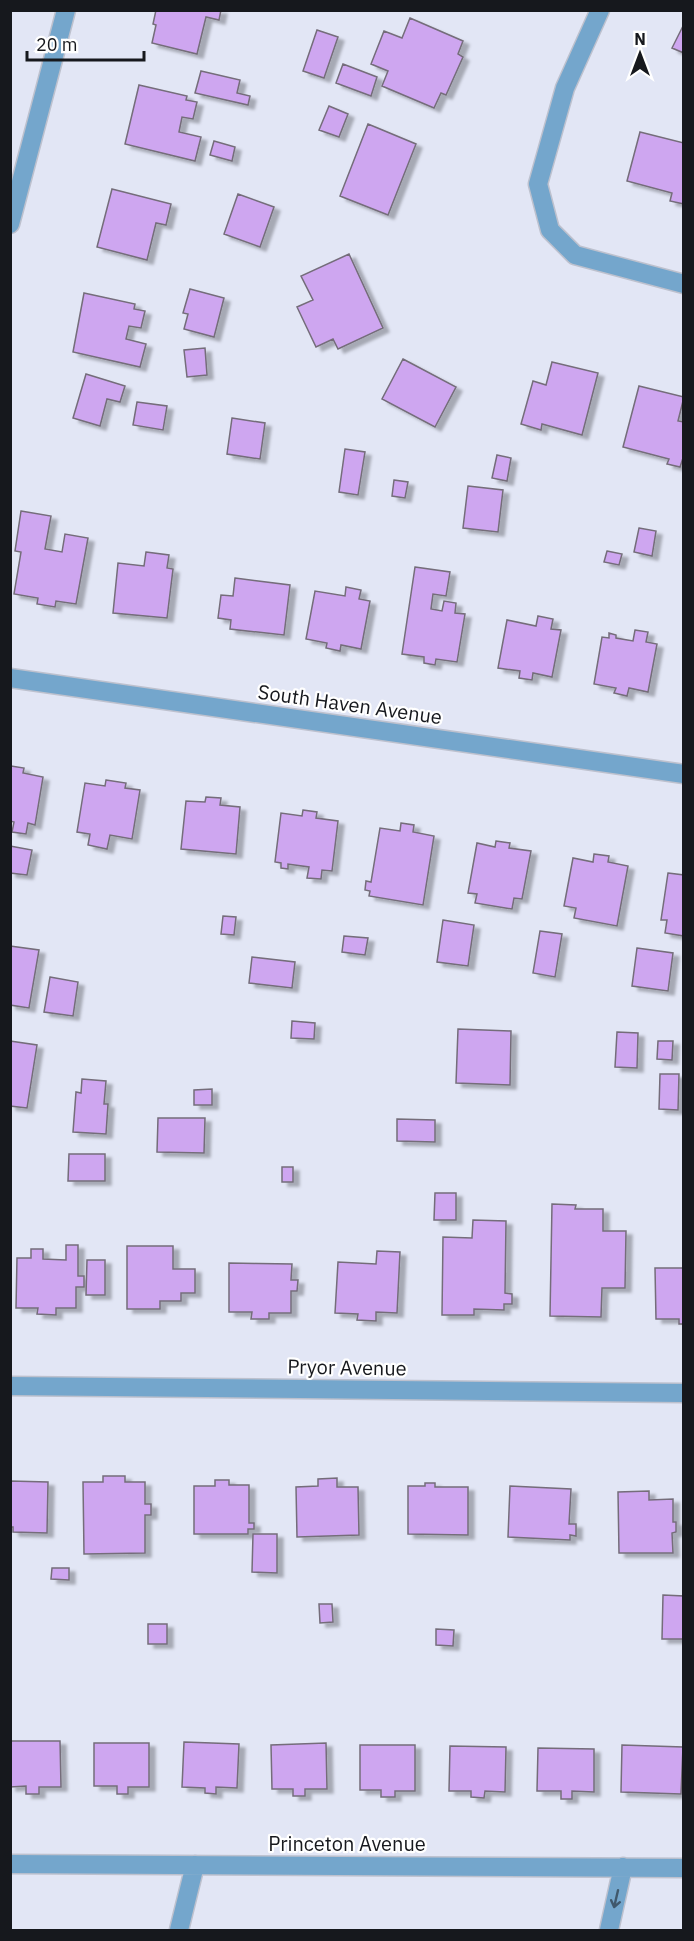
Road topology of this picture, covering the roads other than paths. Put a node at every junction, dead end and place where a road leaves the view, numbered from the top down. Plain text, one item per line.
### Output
1 (66, 10) edge
2 (600, 10) edge
3 (10, 224) edge
4 (684, 284) edge
5 (10, 678) edge
6 (684, 774) edge
7 (10, 1386) edge
8 (684, 1394) edge
9 (10, 1864) edge
10 (195, 1865) junction
11 (623, 1867) junction
12 (684, 1868) edge
13 (179, 1930) edge
14 (609, 1930) edge

1 - 3 street
2 - 4 street
5 - 6 street, South Haven Avenue
7 - 8 street, Pryor Avenue
9 - 10 street, Princeton Avenue
10 - 11 street, Princeton Avenue
10 - 13 street
11 - 12 street, Princeton Avenue
11 -> 14 street

